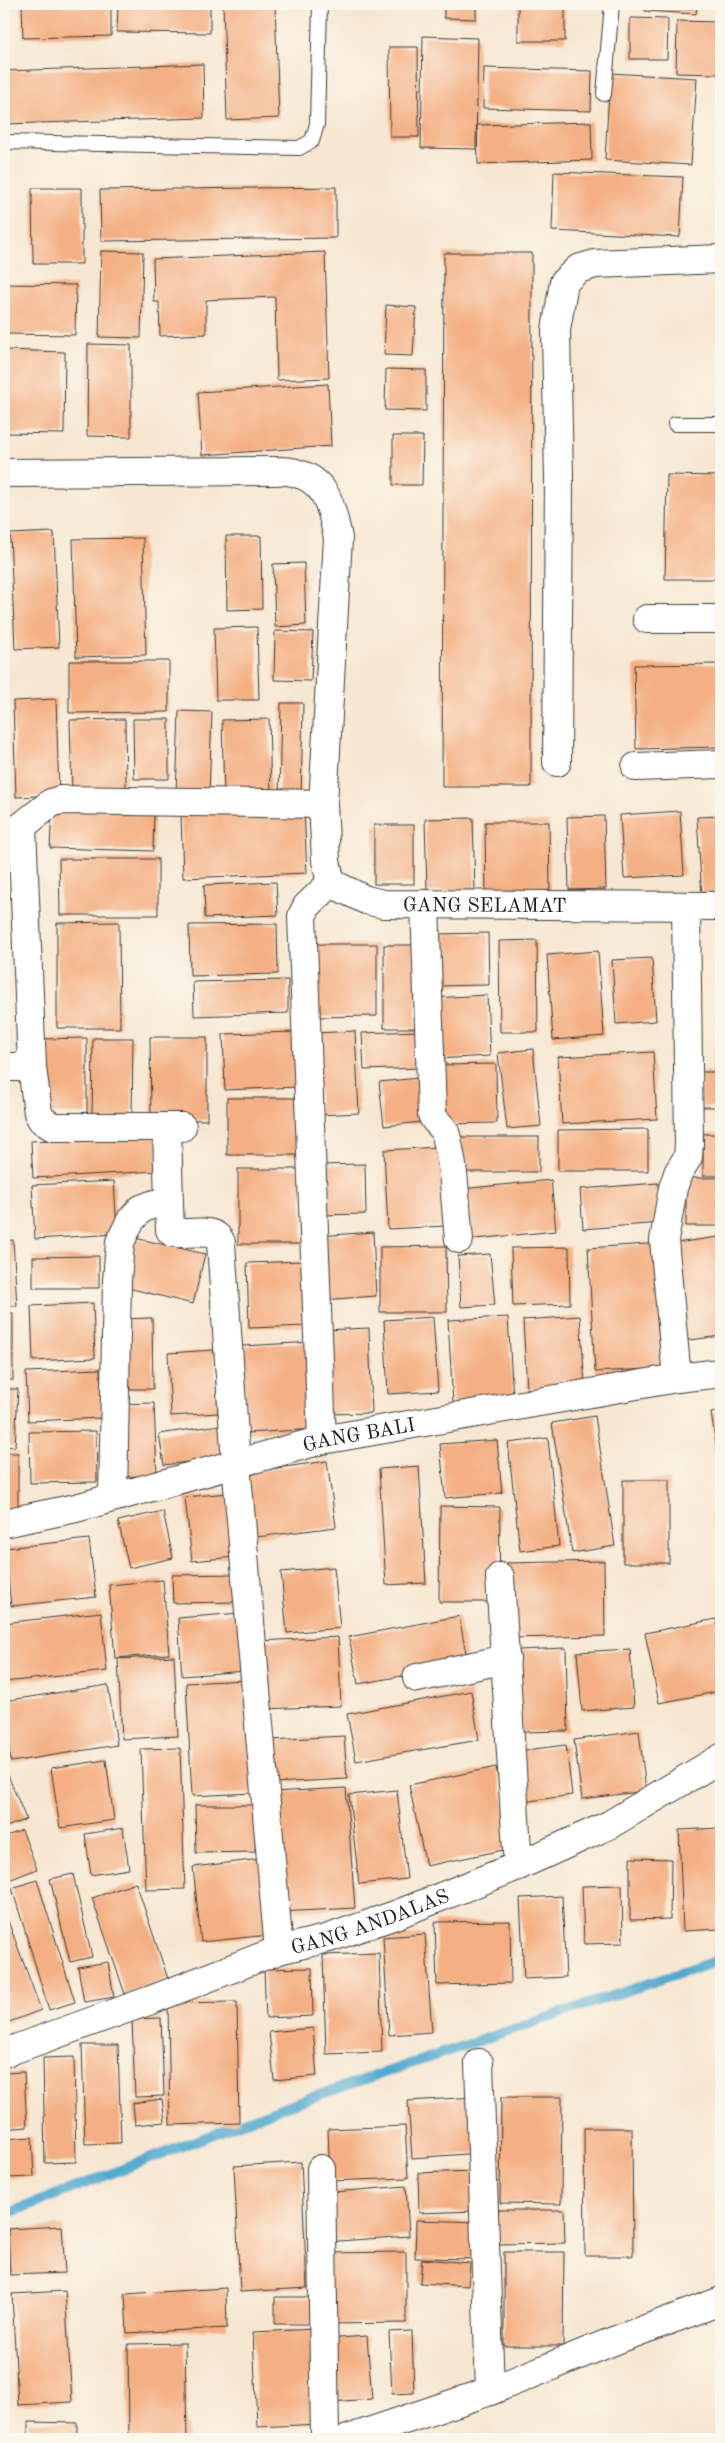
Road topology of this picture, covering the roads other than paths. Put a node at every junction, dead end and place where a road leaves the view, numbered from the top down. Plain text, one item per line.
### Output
1 (320, 4) edge
2 (612, 4) edge
3 (604, 94) dead end
4 (4, 142) edge
5 (721, 259) edge
6 (675, 424) dead end
7 (721, 424) edge
8 (4, 473) edge
9 (647, 619) dead end
10 (721, 619) edge
11 (557, 762) dead end
12 (721, 764) edge
13 (636, 767) dead end
14 (323, 804) junction
15 (13, 823) edge
16 (331, 883) junction
17 (425, 904) junction
18 (721, 906) edge
19 (686, 907) junction
20 (4, 1067) edge
21 (32, 1067) junction
22 (169, 1205) junction
23 (459, 1240) dead end
24 (721, 1374) edge
25 (677, 1378) junction
26 (322, 1440) junction
27 (236, 1464) junction
28 (113, 1498) junction
29 (4, 1523) edge
30 (500, 1577) dead end
31 (506, 1659) junction
32 (417, 1678) dead end
33 (721, 1758) edge
34 (518, 1866) junction
35 (280, 1950) junction
36 (4, 2052) edge
37 (479, 2063) dead end
38 (321, 2169) dead end
39 (721, 2301) edge
40 (490, 2391) junction
41 (325, 2439) edge
42 (348, 2439) edge

1 - 4 lane
2 - 3 lane
5 - 11 street
6 - 7 lane
8 - 14 street
9 - 10 street
12 - 13 street
14 - 15 street
14 - 16 street
15 - 21 street
16 - 17 street, GANG SELAMAT
16 - 26 street
17 - 19 street, GANG SELAMAT
17 - 23 street
18 - 19 street, GANG SELAMAT
19 - 25 street
20 - 21 street
21 - 22 street
22 - 27 street
22 - 28 street
24 - 25 street, GANG BALI
25 - 26 street, GANG BALI
26 - 27 street, GANG BALI
27 - 28 street, GANG BALI
27 - 35 street
28 - 29 street, GANG BALI
30 - 31 street
31 - 32 street
31 - 34 street
33 - 34 street, GANG ANDALAS
34 - 35 street, GANG ANDALAS
35 - 36 street, GANG ANDALAS
37 - 40 street
38 - 41 street
39 - 40 street
40 - 42 street

